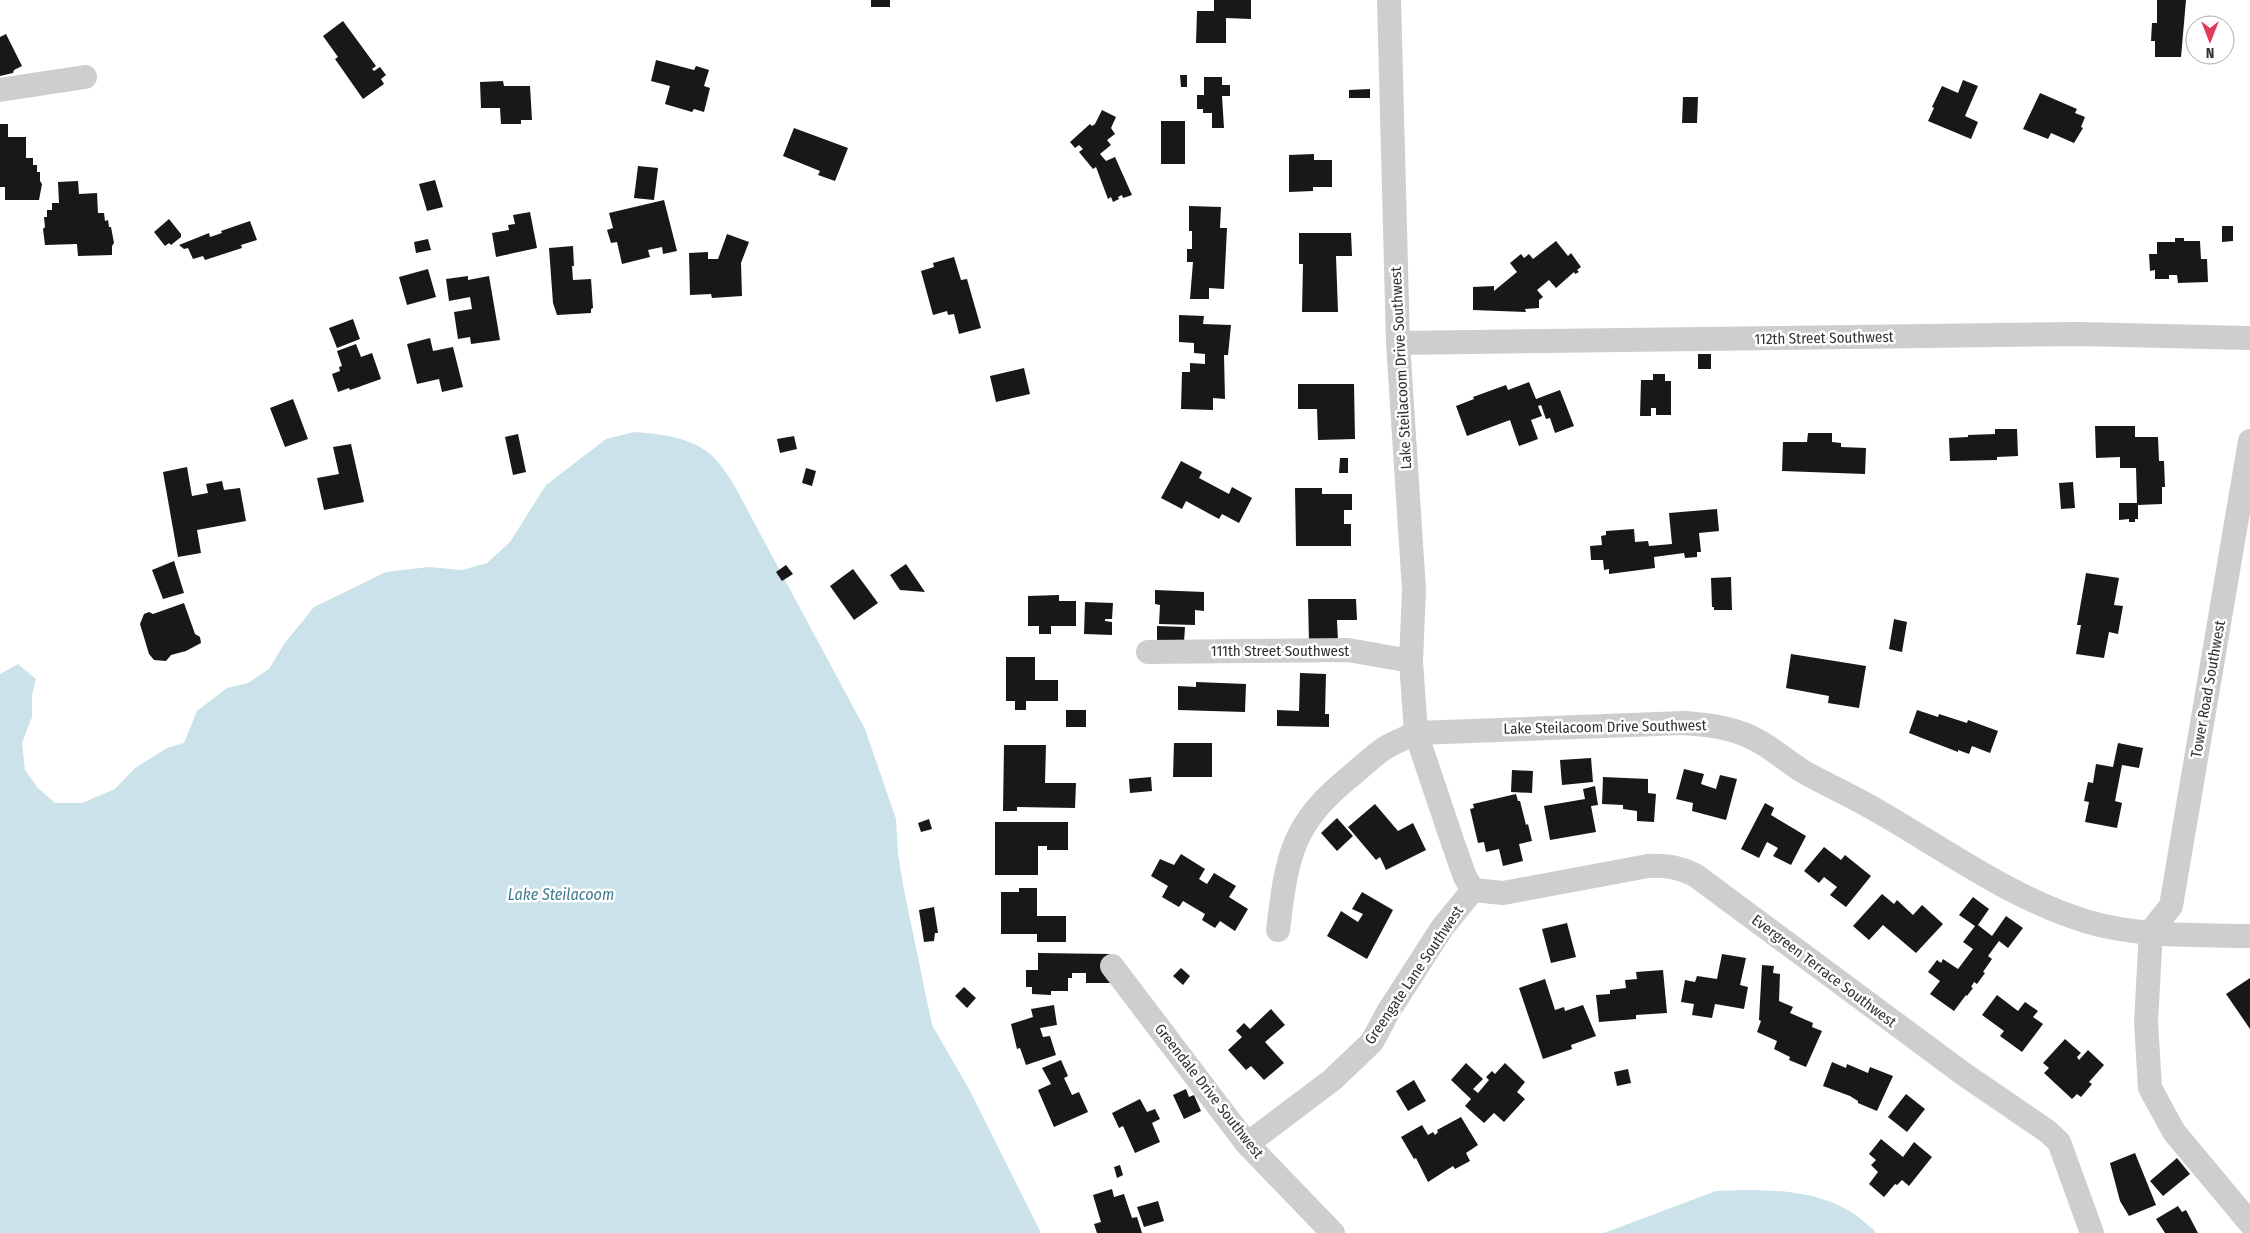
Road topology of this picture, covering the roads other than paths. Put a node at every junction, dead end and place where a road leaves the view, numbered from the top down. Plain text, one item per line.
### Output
1 (1390, 0) edge
2 (85, 77) dead end
3 (0, 90) edge
4 (2250, 338) edge
5 (1398, 343) junction
6 (2250, 441) edge
7 (1148, 652) dead end
8 (1410, 661) junction
9 (1416, 734) junction
10 (1473, 890) junction
11 (1278, 930) dead end
12 (2152, 931) junction
13 (2250, 936) edge
14 (1112, 966) dead end
15 (1247, 1144) junction
16 (2250, 1223) edge
17 (1334, 1233) edge
18 (2092, 1233) edge

1 - 5 street, Lake Steilacoom Drive Southwest
2 - 3 street
4 - 5 street, 112th Street Southwest
5 - 8 street, Lake Steilacoom Drive Southwest
6 - 12 street, Tower Road Southwest
7 - 8 street, 111th Street Southwest
8 - 9 street, Lake Steilacoom Drive Southwest
9 - 10 street, Greengate Lane Southwest
9 - 11 street
9 - 12 street, Lake Steilacoom Drive Southwest
10 - 15 street, Greengate Lane Southwest
10 - 18 street, Evergreen Terrace Southwest
12 - 13 street, Lake Steilacoom Drive Southwest
12 - 16 street
14 - 15 street, Greendale Drive Southwest
15 - 17 street, Greendale Drive Southwest

